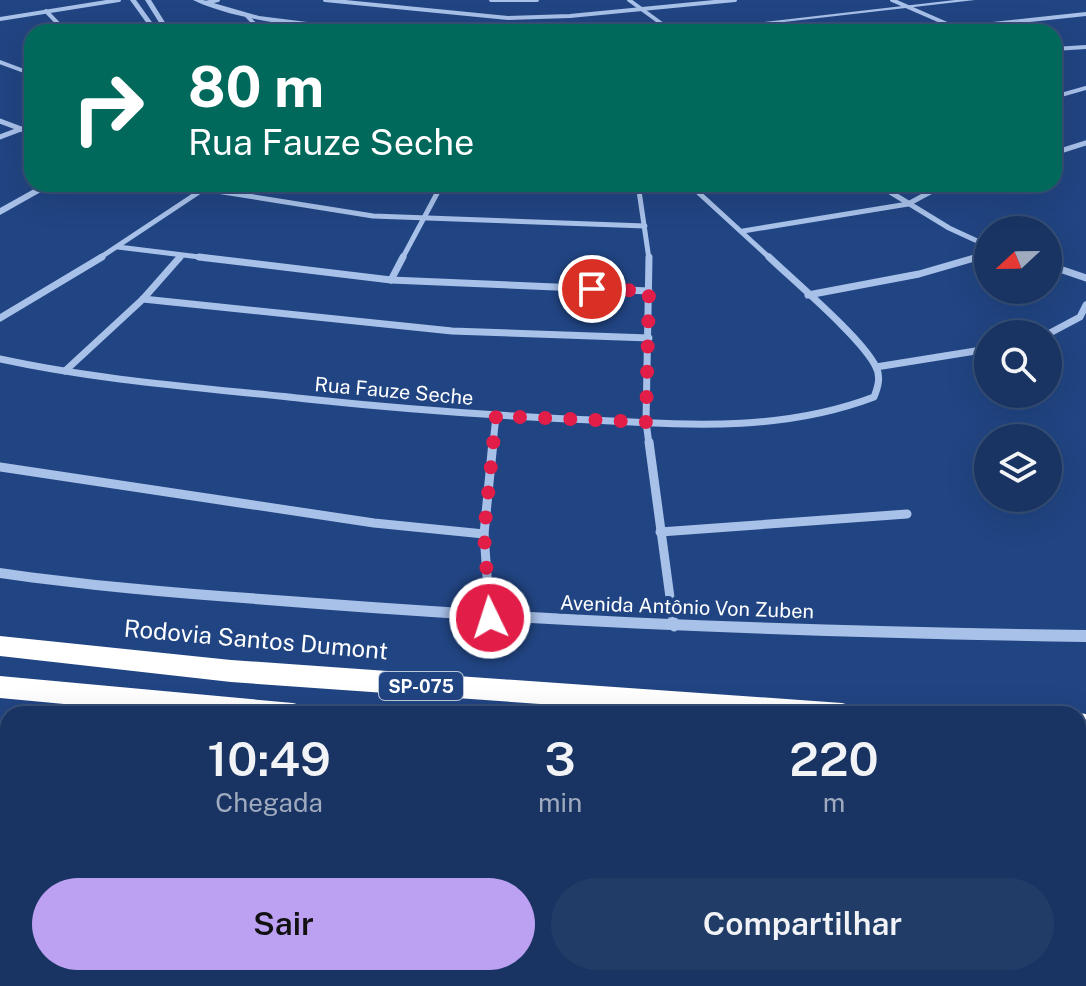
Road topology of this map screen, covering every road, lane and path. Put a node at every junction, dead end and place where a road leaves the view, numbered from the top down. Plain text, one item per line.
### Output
1 (119, 0) edge
2 (133, 0) edge
3 (148, 0) edge
4 (196, 0) edge
5 (218, 0) edge
6 (325, 0) edge
7 (491, 0) edge
8 (537, 0) edge
9 (629, 0) edge
10 (735, 0) edge
11 (892, 0) edge
12 (972, 0) edge
13 (205, 3) junction
14 (909, 7) junction
15 (644, 10) junction
16 (46, 11) junction
17 (1086, 14) edge
18 (247, 16) junction
19 (0, 19) edge
20 (58, 24) edge
21 (150, 24) edge
22 (163, 24) edge
23 (254, 24) edge
24 (316, 24) edge
25 (664, 24) edge
26 (751, 24) edge
27 (947, 24) edge
28 (993, 24) edge
29 (1086, 47) edge
30 (1062, 48) edge
31 (0, 62) edge
32 (24, 71) edge
33 (1086, 88) edge
34 (1062, 95) edge
35 (0, 121) edge
36 (21, 129) junction
37 (24, 130) edge
38 (0, 137) edge
39 (1086, 143) edge
40 (1064, 151) edge
41 (24, 188) edge
42 (36, 192) edge
43 (200, 192) edge
44 (221, 192) edge
45 (438, 192) edge
46 (639, 192) edge
47 (698, 192) edge
48 (889, 192) edge
49 (930, 192) edge
50 (0, 201) edge
51 (908, 204) junction
52 (0, 212) edge
53 (426, 217) junction
54 (645, 226) junction
55 (743, 231) junction
56 (974, 241) edge
57 (118, 247) junction
58 (181, 256) junction
59 (974, 258) edge
60 (1062, 270) edge
61 (1086, 278) edge
62 (391, 280) junction
63 (649, 291) junction
64 (808, 295) junction
65 (143, 299) junction
66 (1086, 305) edge
67 (0, 318) edge
68 (1062, 327) edge
69 (649, 338) junction
70 (974, 351) edge
71 (0, 359) edge
72 (876, 367) junction
73 (65, 371) junction
74 (496, 416) junction
75 (646, 422) junction
76 (0, 467) edge
77 (907, 514) dead end
78 (660, 532) junction
79 (484, 534) junction
80 (0, 573) edge
81 (490, 618) junction
82 (674, 627) junction
83 (1086, 636) edge
84 (0, 646) edge
85 (0, 687) edge
86 (206, 706) edge
87 (728, 706) edge

1 - 16 street
2 - 21 street
3 - 22 street
4 - 13 street
5 - 13 street
6 - 15 street
7 - 8 street
9 - 15 street
10 - 15 street
11 - 14 street
12 - 14 street
13 - 18 street
14 - 26 street
14 - 27 street
15 - 25 street
16 - 19 street
16 - 20 street
17 - 28 street
18 - 23 street
18 - 24 street
29 - 30 street
31 - 32 street
33 - 34 street
35 - 36 street
36 - 37 street
36 - 38 street
39 - 40 street
41 - 50 street
42 - 52 street
43 - 57 street
44 - 53 street
45 - 53 street
46 - 54 street
47 - 55 street
48 - 51 street
49 - 51 street
51 - 55 street
51 - 56 street
53 - 54 street
53 - 62 street
54 - 63 street
55 - 64 street
57 - 58 street
57 - 67 street
58 - 62 street
58 - 65 street
59 - 64 street
60 - 61 street
62 - 63 street
63 - 69 street
64 - 72 street
65 - 69 street
65 - 73 street
66 - 68 street
69 - 75 street
70 - 72 street
71 - 73 street, Rua Fauze Seche
72 - 75 street, Rua Fauze Seche
73 - 74 street, Rua Fauze Seche
74 - 75 street, Rua Fauze Seche
74 - 79 street
75 - 78 street
76 - 79 street
77 - 78 street
78 - 82 street
79 - 81 street
80 - 81 street, Avenida Antônio Von Zuben
81 - 82 street, Avenida Antônio Von Zuben
82 - 83 street, Avenida Antônio Von Zuben
84 - 87 highway, Rodovia Santos Dumont / SP-075
85 - 86 highway

